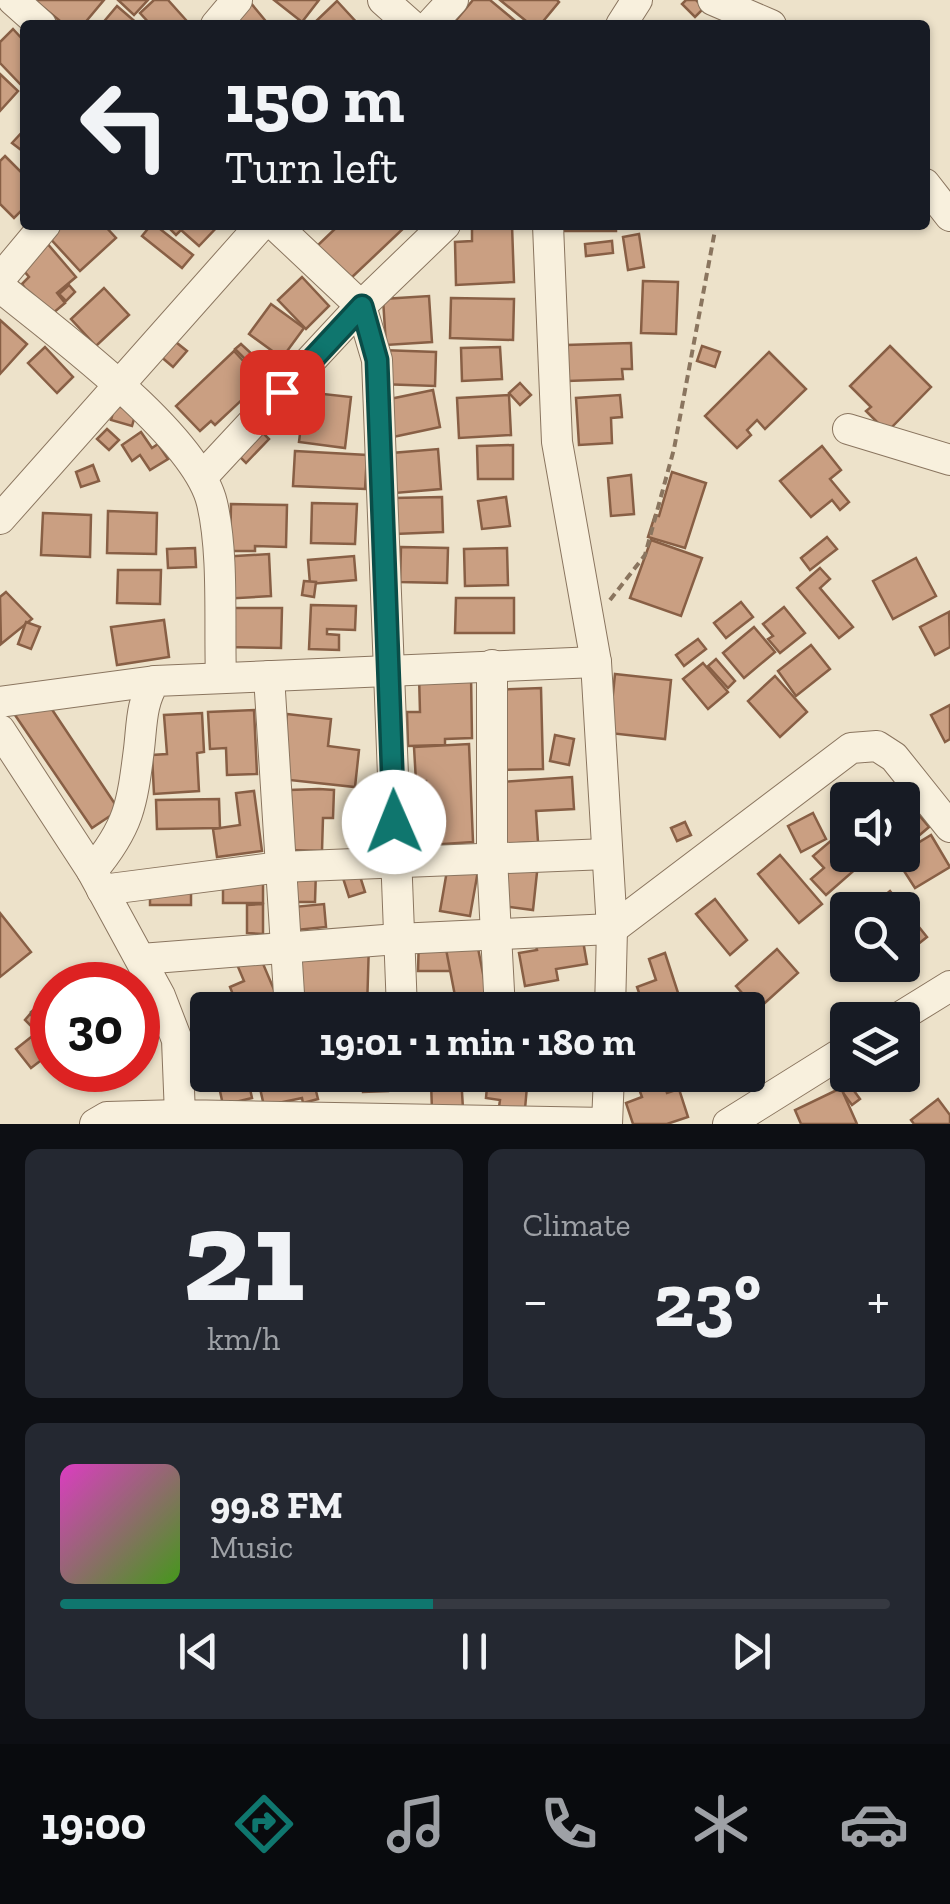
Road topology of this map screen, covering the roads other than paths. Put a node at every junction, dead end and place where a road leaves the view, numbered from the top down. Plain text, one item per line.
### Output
1 (13, 0) edge
2 (237, 0) edge
3 (382, 0) edge
4 (453, 0) edge
5 (713, 0) edge
6 (35, 20) edge
7 (220, 20) edge
8 (404, 20) edge
9 (435, 20) edge
10 (759, 20) edge
11 (930, 190) edge
12 (950, 216) edge
13 (42, 230) edge
14 (256, 230) edge
15 (280, 230) edge
16 (440, 230) edge
17 (548, 230) edge
18 (0, 279) edge
19 (0, 287) edge
20 (362, 306) junction
21 (118, 385) junction
22 (848, 429) dead end
23 (950, 460) edge
24 (203, 476) junction
25 (0, 519) edge
26 (596, 662) junction
27 (492, 666) junction
28 (390, 669) junction
29 (269, 676) junction
30 (221, 678) junction
31 (155, 681) junction
32 (0, 702) edge
33 (0, 730) edge
34 (950, 827) edge
35 (607, 854) junction
36 (492, 858) junction
37 (395, 860) junction
38 (280, 868) junction
39 (97, 880) junction
40 (612, 928) junction
41 (495, 934) junction
42 (398, 939) junction
43 (284, 948) junction
44 (141, 958) junction
45 (950, 986) edge
46 (288, 992) edge
47 (401, 992) edge
48 (499, 992) edge
49 (610, 992) edge
50 (920, 1005) edge
51 (190, 1036) edge
52 (190, 1052) edge
53 (830, 1061) edge
54 (608, 1092) edge
55 (180, 1115) junction
56 (95, 1124) edge
57 (607, 1124) edge
58 (728, 1124) edge

1 - 6 street
2 - 7 street
3 - 8 street
4 - 9 street
5 - 10 street
11 - 12 street
13 - 18 street
14 - 21 street
15 - 20 street
16 - 20 street
17 - 26 street
19 - 21 street
20 - 24 street
20 - 28 street
21 - 24 street
21 - 25 street
22 - 23 street
24 - 30 street
26 - 27 street
26 - 35 street
27 - 28 street
27 - 36 street
28 - 29 street
28 - 37 street
29 - 30 street
29 - 38 street
30 - 31 street
31 - 32 street
31 - 39 street
33 - 39 street
34 - 40 street
35 - 36 street
35 - 40 street
36 - 37 street
36 - 41 street
37 - 38 street
37 - 42 street
38 - 39 street
38 - 43 street
39 - 44 street
40 - 41 street
40 - 49 street
41 - 42 street
41 - 48 street
42 - 43 street
42 - 47 street
43 - 44 street
43 - 46 street
44 - 51 street
45 - 50 street
52 - 55 street
53 - 58 street
54 - 57 street
55 - 56 street
55 - 57 street

